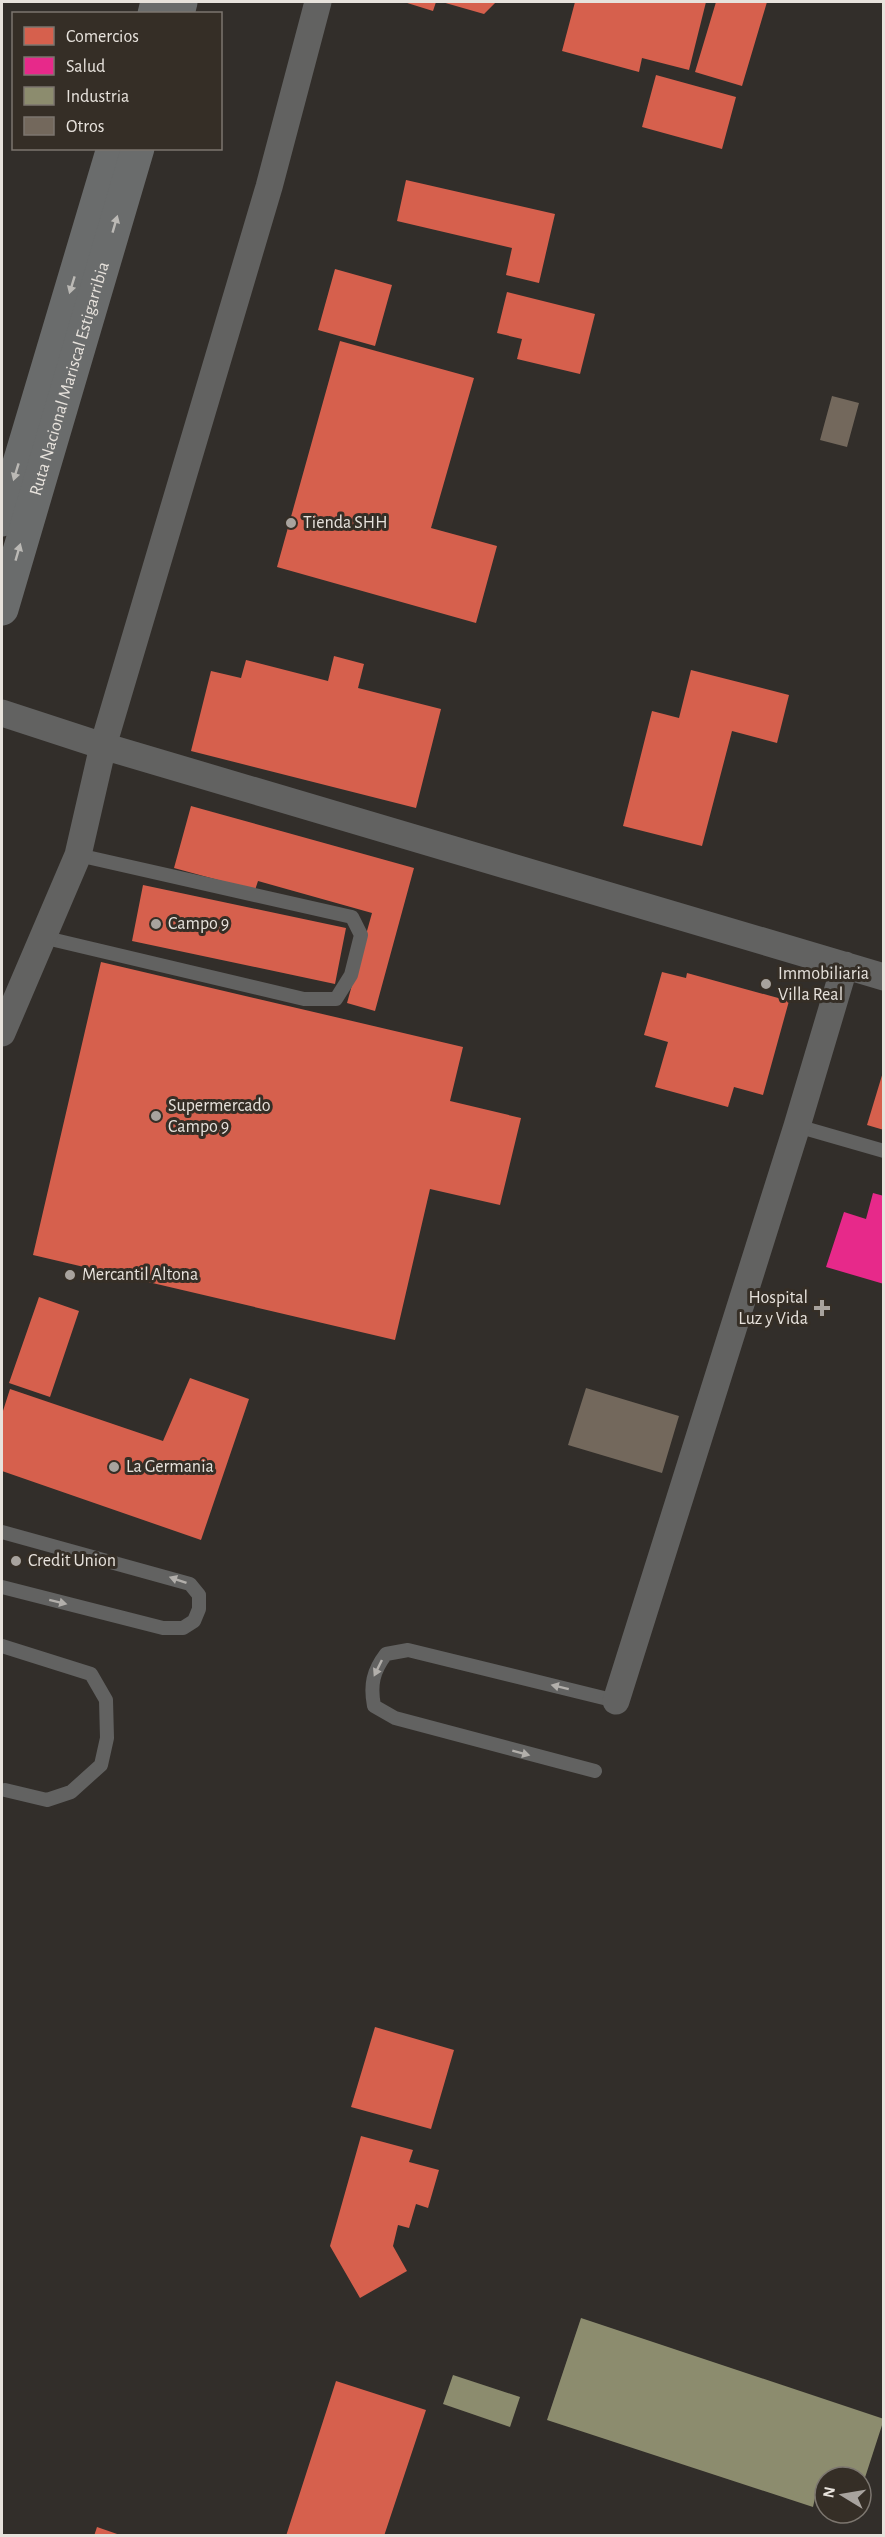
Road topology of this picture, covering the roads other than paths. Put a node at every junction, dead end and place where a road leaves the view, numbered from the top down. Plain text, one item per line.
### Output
1 (318, 2) edge
2 (112, 150) edge
3 (137, 150) edge
4 (2, 520) edge
5 (2, 609) edge
6 (2, 713) edge
7 (103, 746) junction
8 (78, 855) junction
9 (42, 937) junction
10 (845, 965) junction
11 (884, 977) edge
12 (2, 1033) edge
13 (797, 1126) junction
14 (884, 1151) edge
15 (2, 1532) edge
16 (2, 1587) edge
17 (2, 1646) edge
18 (616, 1701) joint
19 (595, 1771) dead end
20 (5, 1790) dead end

1 - 7 street
2 -> 4 highway, Ruta Nacional Mariscal Estigarribia
5 -> 3 highway, Ruta Nacional Mariscal Estigarribia
6 - 7 street
7 - 8 street
7 - 10 street
8 - 9 street
8 - 9 lane
9 - 12 street
10 - 11 street
10 - 13 street
13 - 14 lane
13 - 18 street
16 -> 15 lane
17 - 20 lane
18 -> 19 lane

